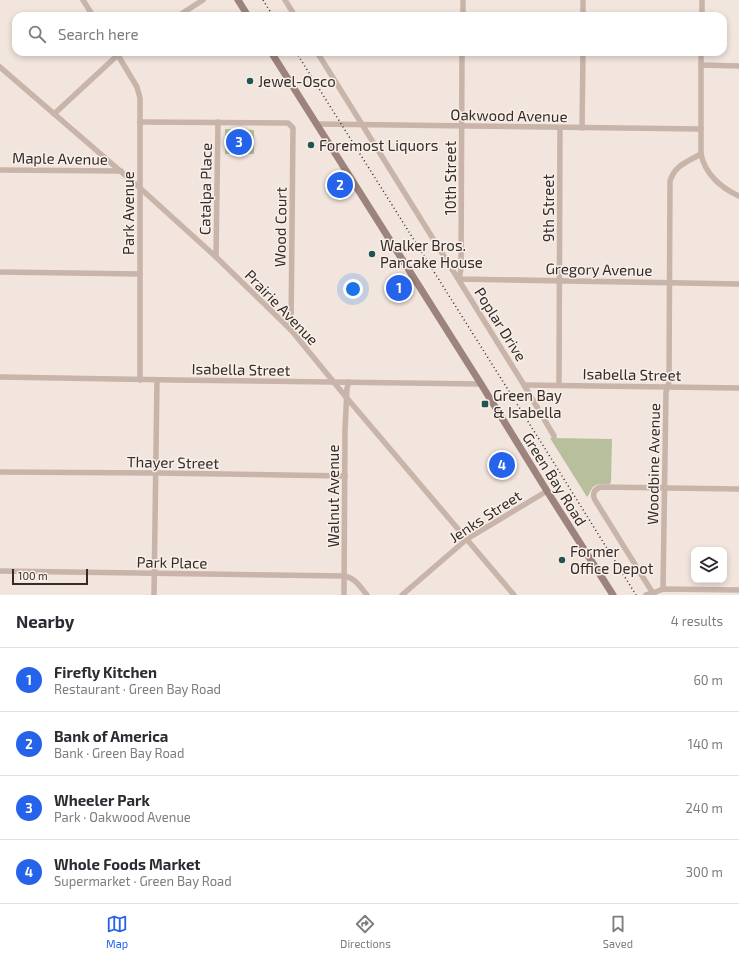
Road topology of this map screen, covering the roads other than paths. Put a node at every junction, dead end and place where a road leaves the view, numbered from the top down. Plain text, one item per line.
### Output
1 (83, 0) edge
2 (204, 0) edge
3 (238, 0) edge
4 (285, 0) edge
5 (463, 0) edge
6 (583, 0) edge
7 (702, 0) edge
8 (90, 12) edge
9 (184, 12) edge
10 (246, 12) edge
11 (292, 12) edge
12 (463, 12) edge
13 (583, 12) edge
14 (702, 12) edge
15 (115, 56) edge
16 (120, 56) edge
17 (274, 56) edge
18 (319, 56) edge
19 (462, 56) edge
20 (582, 56) edge
21 (701, 56) edge
22 (701, 65) junction
23 (739, 66) edge
24 (0, 67) edge
25 (54, 114) junction
26 (140, 122) junction
27 (218, 122) junction
28 (317, 124) junction
29 (362, 125) junction
30 (462, 126) junction
31 (560, 128) junction
32 (582, 128) junction
33 (701, 131) junction
34 (701, 154) junction
35 (0, 170) edge
36 (121, 171) junction
37 (140, 188) junction
38 (739, 196) edge
39 (216, 257) junction
40 (0, 272) edge
41 (140, 274) junction
42 (459, 279) junction
43 (560, 281) junction
44 (669, 283) junction
45 (739, 284) edge
46 (291, 330) junction
47 (0, 377) edge
48 (140, 380) junction
49 (157, 380) junction
50 (334, 382) junction
51 (349, 382) junction
52 (481, 384) junction
53 (524, 385) junction
54 (559, 385) junction
55 (668, 385) junction
56 (739, 388) edge
57 (346, 397) junction
58 (554, 436) dead end
59 (0, 472) edge
60 (156, 473) junction
61 (345, 476) junction
62 (665, 487) junction
63 (739, 489) edge
64 (547, 491) junction
65 (468, 539) junction
66 (0, 571) edge
67 (154, 574) junction
68 (344, 576) junction
69 (663, 589) junction
70 (739, 590) edge
71 (653, 594) edge
72 (154, 595) edge
73 (344, 595) edge
74 (367, 595) edge
75 (402, 595) edge
76 (514, 595) edge
77 (613, 595) edge
78 (646, 595) edge

1 - 8 street
2 - 9 street
3 - 10 main road
4 - 11 street
5 - 12 street
6 - 13 street
7 - 14 street
15 - 25 street
16 - 26 street, Park Avenue
17 - 28 main road, Green Bay Road
18 - 29 street, Poplar Drive
19 - 30 street, 10th Street
20 - 32 street
21 - 22 street
22 - 23 street
22 - 33 street
24 - 25 street, Prairie Avenue
25 - 36 street, Prairie Avenue
26 - 27 street
26 - 37 street, Park Avenue
27 - 39 street, Catalpa Place
27 - 46 street, Wood Court
28 - 29 street, Oakwood Avenue
28 - 52 main road, Green Bay Road
29 - 30 street, Oakwood Avenue
29 - 42 street, Poplar Drive
30 - 31 street, Oakwood Avenue
30 - 42 street, 10th Street
31 - 32 street, Oakwood Avenue
31 - 43 street, 9th Street
32 - 33 street, Oakwood Avenue
33 - 34 street
34 - 38 street
34 - 44 street, Woodbine Avenue
35 - 36 street, Maple Avenue
36 - 37 street, Prairie Avenue
37 - 39 street, Prairie Avenue
37 - 41 street, Park Avenue
39 - 46 street, Prairie Avenue
40 - 41 street
41 - 48 street, Park Avenue
42 - 43 street, Gregory Avenue
42 - 53 street, Poplar Drive
43 - 44 street, Gregory Avenue
43 - 54 street, 9th Street
44 - 45 street, Gregory Avenue
44 - 55 street, Woodbine Avenue
46 - 50 street, Prairie Avenue
47 - 48 street, Isabella Street
48 - 49 street, Isabella Street
49 - 50 street, Isabella Street
49 - 60 street
50 - 51 street, Isabella Street
50 - 57 street, Prairie Avenue
51 - 52 street, Isabella Street
51 - 57 street, Walnut Avenue
52 - 64 main road, Green Bay Road
53 - 54 street, Isabella Street
53 - 58 street, Poplar Drive
54 - 55 street, Isabella Street
55 - 56 street, Isabella Street
55 - 62 street, Woodbine Avenue
57 - 61 street, Walnut Avenue
57 - 65 street, Prairie Avenue
59 - 60 street, Thayer Street
60 - 61 street, Thayer Street
60 - 67 street
61 - 68 street, Walnut Avenue
62 - 63 street
62 - 69 street, Woodbine Avenue
62 - 71 street
64 - 65 street, Jenks Street
64 - 77 main road, Green Bay Road
65 - 75 street, Jenks Street
65 - 76 street, Prairie Avenue
66 - 67 street, Park Place
67 - 68 street, Park Place
67 - 72 street
68 - 73 street, Walnut Avenue
68 - 74 street
69 - 70 street
69 - 71 street
71 - 78 street

